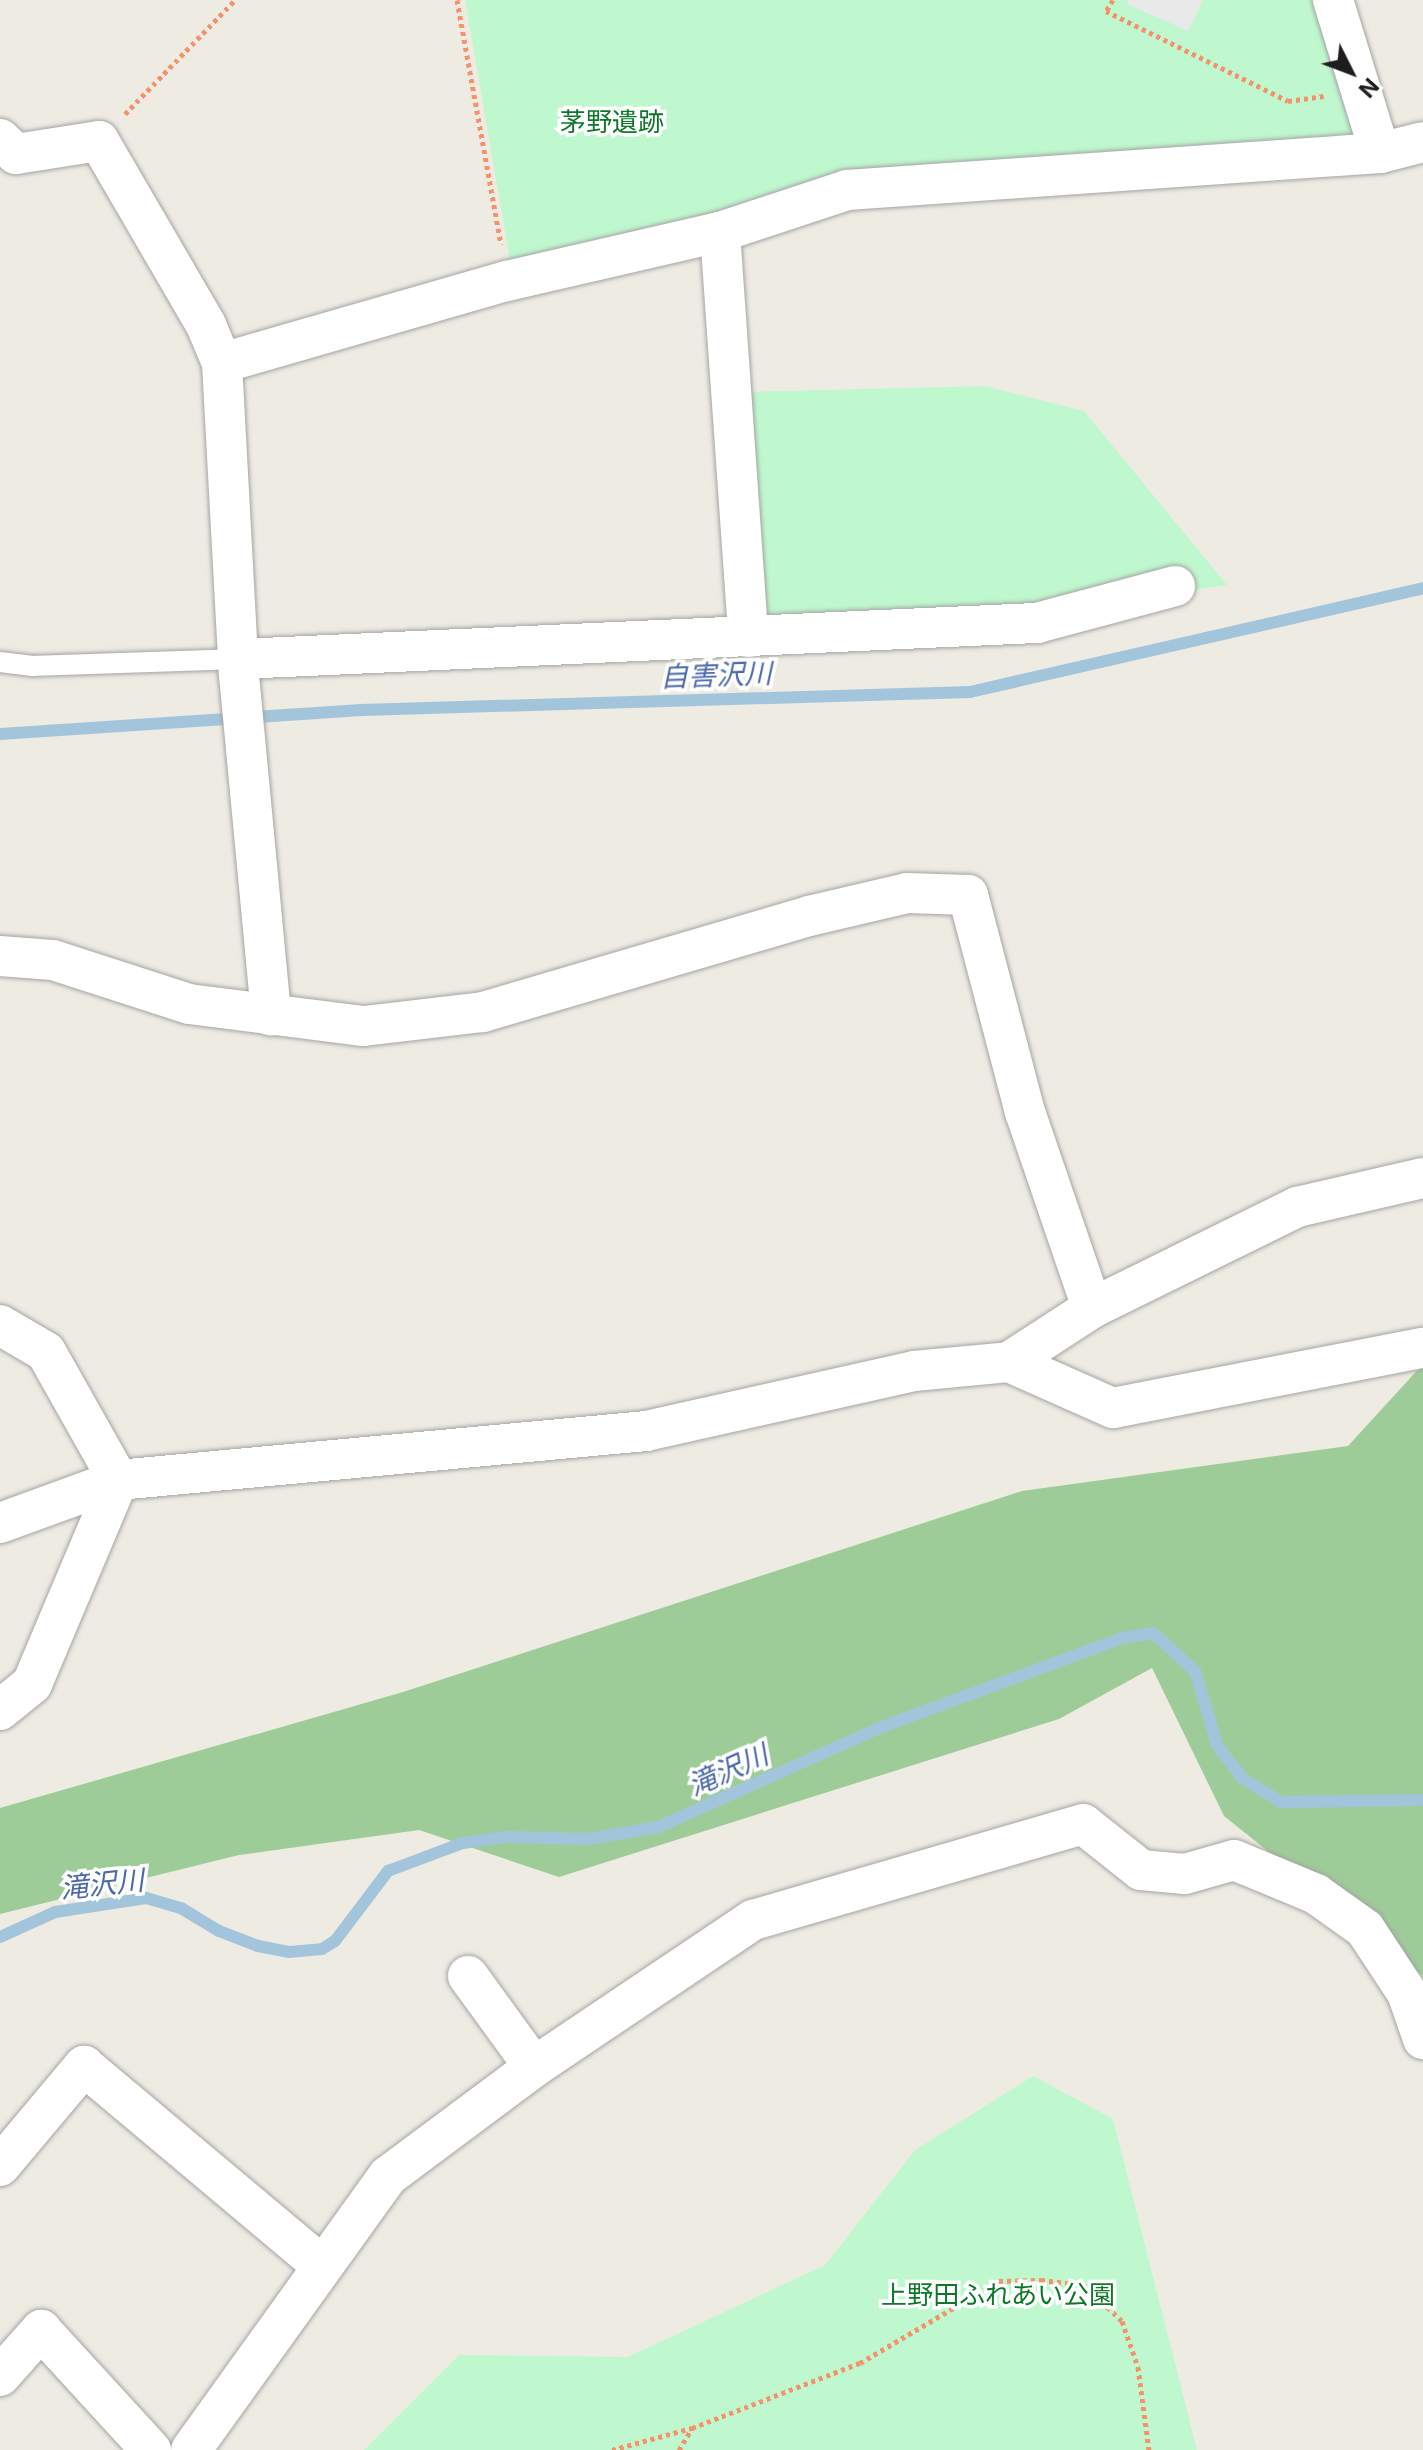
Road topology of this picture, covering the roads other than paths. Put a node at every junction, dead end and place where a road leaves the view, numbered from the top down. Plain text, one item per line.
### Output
1 (1333, 0) edge
2 (0, 139) edge
3 (1423, 142) edge
4 (1380, 153) junction
5 (720, 232) junction
6 (222, 363) junction
7 (1175, 586) dead end
8 (748, 637) junction
9 (0, 662) edge
10 (240, 667) junction
11 (0, 956) edge
12 (271, 1016) junction
13 (1423, 1178) edge
14 (1092, 1308) junction
15 (0, 1325) edge
16 (1423, 1348) edge
17 (1009, 1362) junction
18 (118, 1480) junction
19 (0, 1523) edge
20 (0, 1710) edge
21 (468, 1976) dead end
22 (1423, 2039) edge
23 (534, 2067) junction
24 (0, 2166) edge
25 (321, 2265) junction
26 (0, 2376) edge
27 (151, 2450) edge
28 (191, 2450) edge

1 - 4 street
2 - 6 street
3 - 4 street
4 - 5 street
5 - 6 street
5 - 8 street
6 - 10 street
7 - 8 street
8 - 10 street
9 - 10 lane
10 - 12 street
11 - 12 street
12 - 14 street
13 - 14 street
14 - 17 street
15 - 18 street
16 - 17 street
17 - 18 street
18 - 19 street
18 - 20 street
21 - 23 street
22 - 23 street
23 - 25 street
24 - 25 street
25 - 28 street
26 - 27 street

